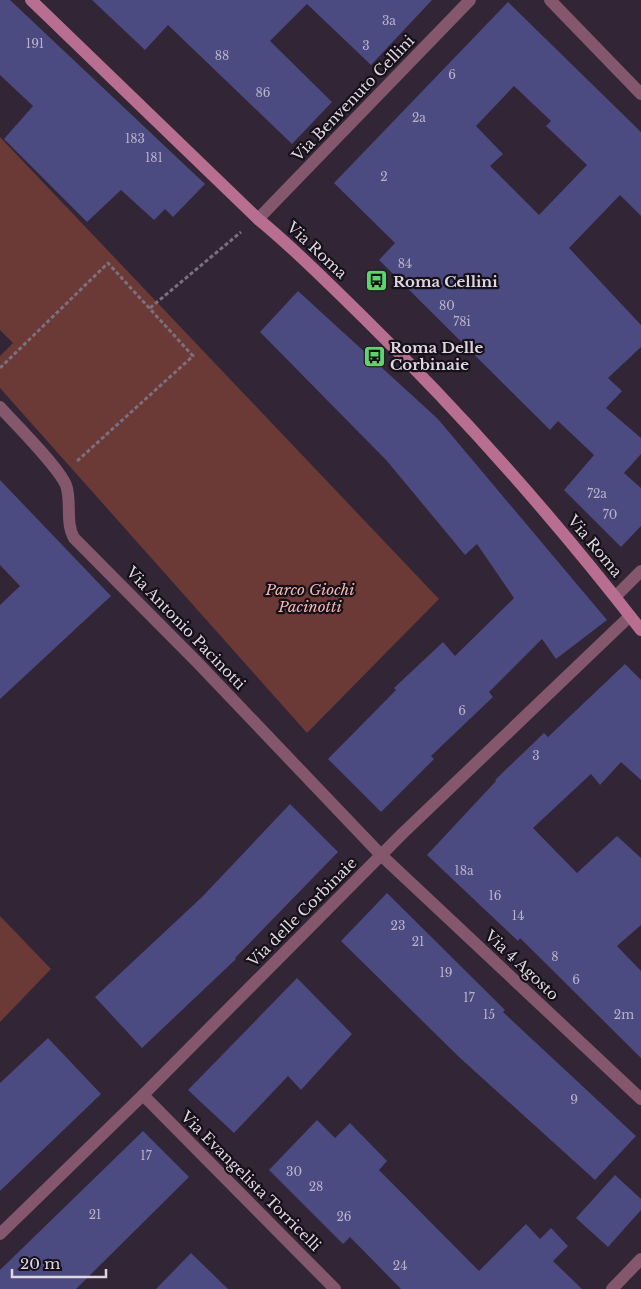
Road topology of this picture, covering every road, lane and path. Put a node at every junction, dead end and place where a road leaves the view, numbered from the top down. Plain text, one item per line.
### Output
1 (31, 0) edge
2 (470, 0) edge
3 (550, 0) edge
4 (641, 94) edge
5 (258, 219) junction
6 (150, 308) junction
7 (0, 368) edge
8 (0, 408) edge
9 (61, 476) junction
10 (641, 571) edge
11 (616, 596) junction
12 (630, 616) junction
13 (641, 630) edge
14 (381, 855) junction
15 (143, 1095) junction
16 (641, 1099) edge
17 (0, 1234) edge
18 (641, 1259) edge
19 (335, 1289) edge
20 (612, 1289) edge

1 - 5 main road, Via Roma
2 - 5 street, Via Benvenuto Cellini
3 - 4 street
5 - 6 path
5 - 11 main road, Via Roma
6 - 7 path
6 - 9 path
8 - 9 street, Via Antonio Pacinotti
9 - 14 street, Via Antonio Pacinotti
10 - 11 street
11 - 12 main road, Via Roma
12 - 13 main road, Via Roma
12 - 14 street, Via delle Corbinaie
14 - 15 street, Via delle Corbinaie
14 - 16 street, Via 4 Agosto
15 - 17 street, Via delle Corbinaie
15 - 19 street, Via Evangelista Torricelli
18 - 20 street

